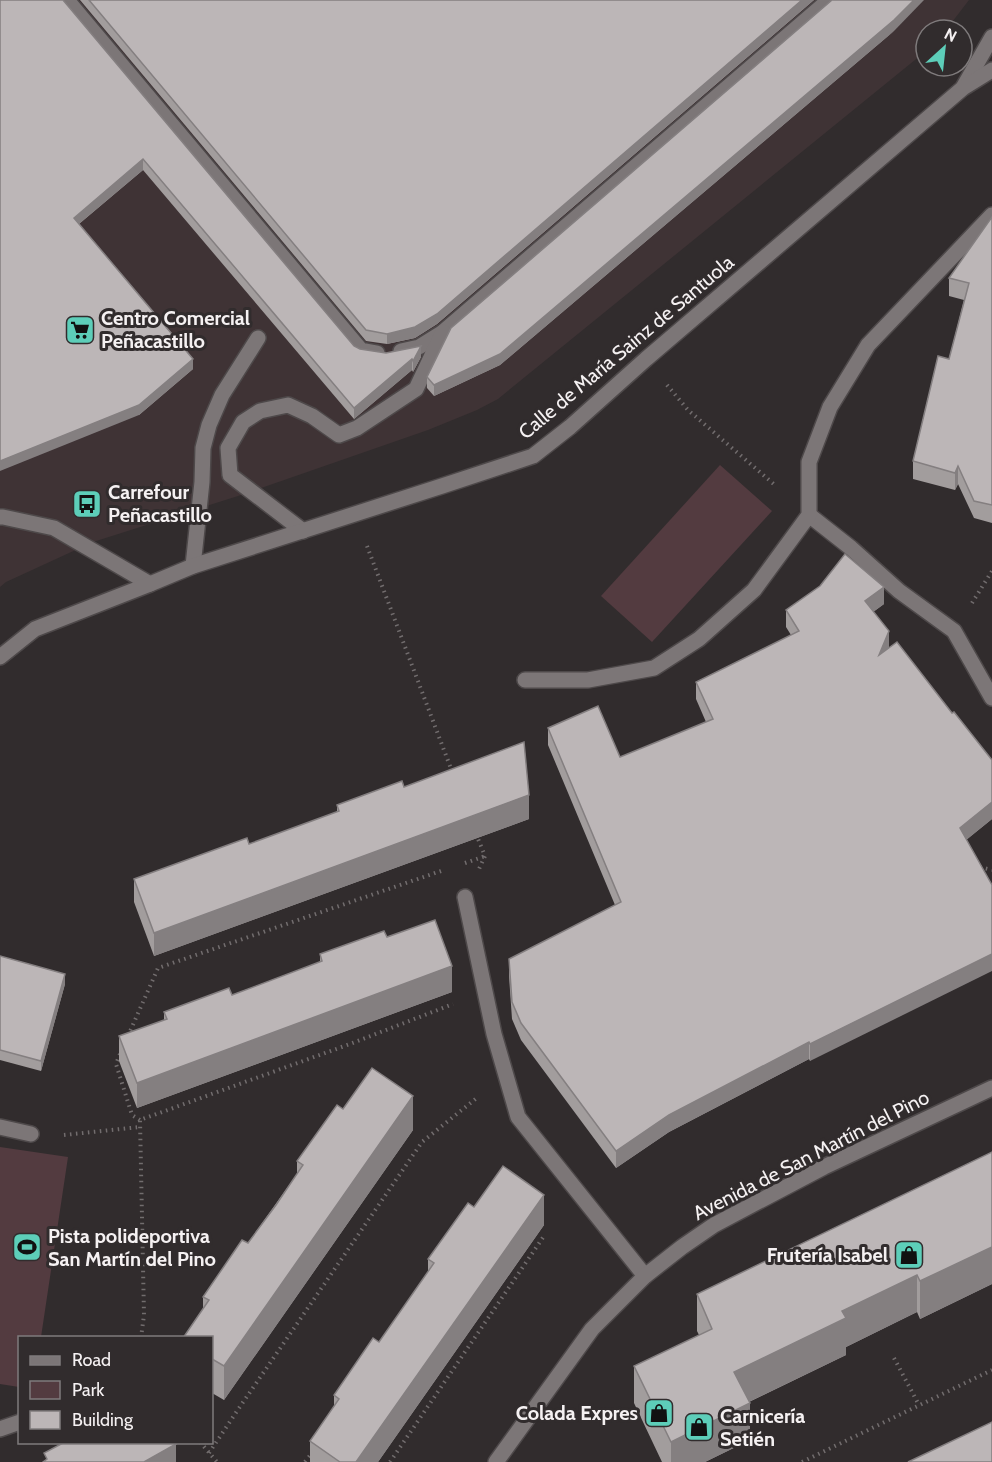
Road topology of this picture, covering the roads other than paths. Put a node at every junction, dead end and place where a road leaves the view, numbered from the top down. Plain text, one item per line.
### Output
1 (67, 0) edge
2 (829, 0) edge
3 (992, 37) edge
4 (992, 70) edge
5 (963, 88) junction
6 (992, 215) edge
7 (443, 332) junction
8 (258, 338) dead end
9 (809, 515) junction
10 (0, 518) edge
11 (303, 531) junction
12 (193, 566) junction
13 (150, 584) junction
14 (0, 657) edge
15 (525, 680) dead end
16 (992, 698) edge
17 (465, 897) road end
18 (992, 1088) edge
19 (0, 1127) edge
20 (31, 1134) dead end
21 (645, 1276) junction
22 (18, 1423) edge
23 (0, 1430) edge
24 (496, 1462) edge

1 - 7 street
2 - 7 street
3 - 5 street, Calle de María Sainz de Santuola
4 - 5 street, Calle de María Sainz de Santuola
5 - 11 street, Calle de María Sainz de Santuola
6 - 9 street
7 - 11 street
8 - 12 street
9 - 15 street
9 - 16 street
10 - 13 street
11 - 12 street, Calle de María Sainz de Santuola
12 - 13 street, Calle de María Sainz de Santuola
13 - 14 street, Calle de María Sainz de Santuola
17 - 21 street
18 - 21 street, Avenida de San Martín del Pino
19 - 20 street
21 - 24 street, Avenida de San Martín del Pino
22 - 23 street

